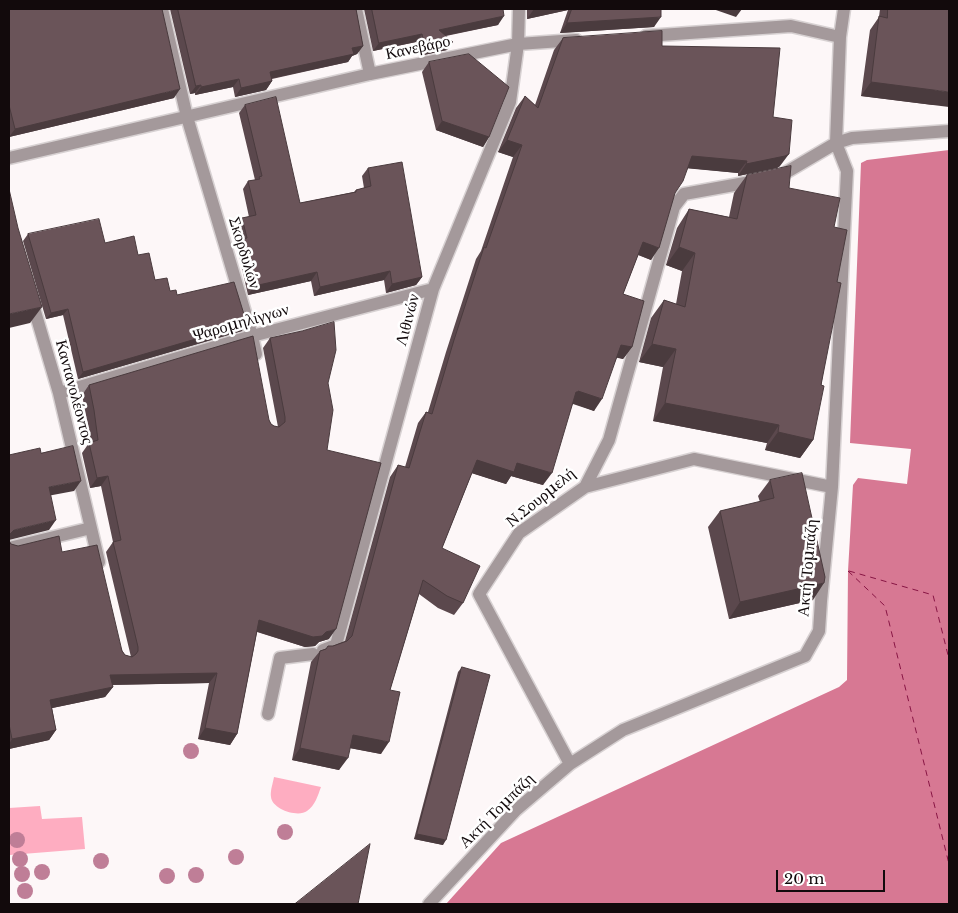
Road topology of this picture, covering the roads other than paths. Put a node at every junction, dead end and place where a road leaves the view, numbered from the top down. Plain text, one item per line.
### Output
1 (162, 9) edge
2 (356, 9) edge
3 (519, 9) edge
4 (844, 9) edge
5 (638, 36) edge
6 (840, 37) junction
7 (588, 39) edge
8 (518, 44) junction
9 (370, 74) junction
10 (187, 117) junction
11 (949, 131) edge
12 (836, 143) junction
13 (9, 158) edge
14 (28, 289) edge
15 (433, 289) junction
16 (252, 336) junction
17 (258, 364) edge
18 (59, 393) junction
19 (585, 487) junction
20 (832, 487) junction
21 (91, 528) junction
22 (9, 548) edge
23 (102, 574) edge
24 (268, 714) dead end
25 (570, 764) junction
26 (429, 904) edge

1 - 10 street, Σκορδυλών
2 - 9 street
3 - 8 street, Λιθινών
4 - 6 street
5 - 6 street
6 - 12 street
7 - 8 street, Κανεβάρο
8 - 9 street, Κανεβάρο
8 - 15 street, Λιθινών
9 - 10 street, Κανεβάρο
10 - 13 street, Κανεβάρο
10 - 16 street, Σκορδυλών
11 - 12 street
12 - 19 street, Ν.Σουρμελή
12 - 20 street, Ακτή Τομπάζη
14 - 18 street, Καντανολέοντος
15 - 16 street, Ψαρομηλίγγων
15 - 24 street, Λιθινών
16 - 17 street, Σκορδυλών
16 - 18 street, Ψαρομηλίγγων
18 - 21 street, Καντανολέοντος
19 - 20 street
19 - 25 street, Ν.Σουρμελή
20 - 25 street, Ακτή Τομπάζη
21 - 22 street
21 - 23 street, Καντανολέοντος
25 - 26 street, Ακτή Τομπάζη

